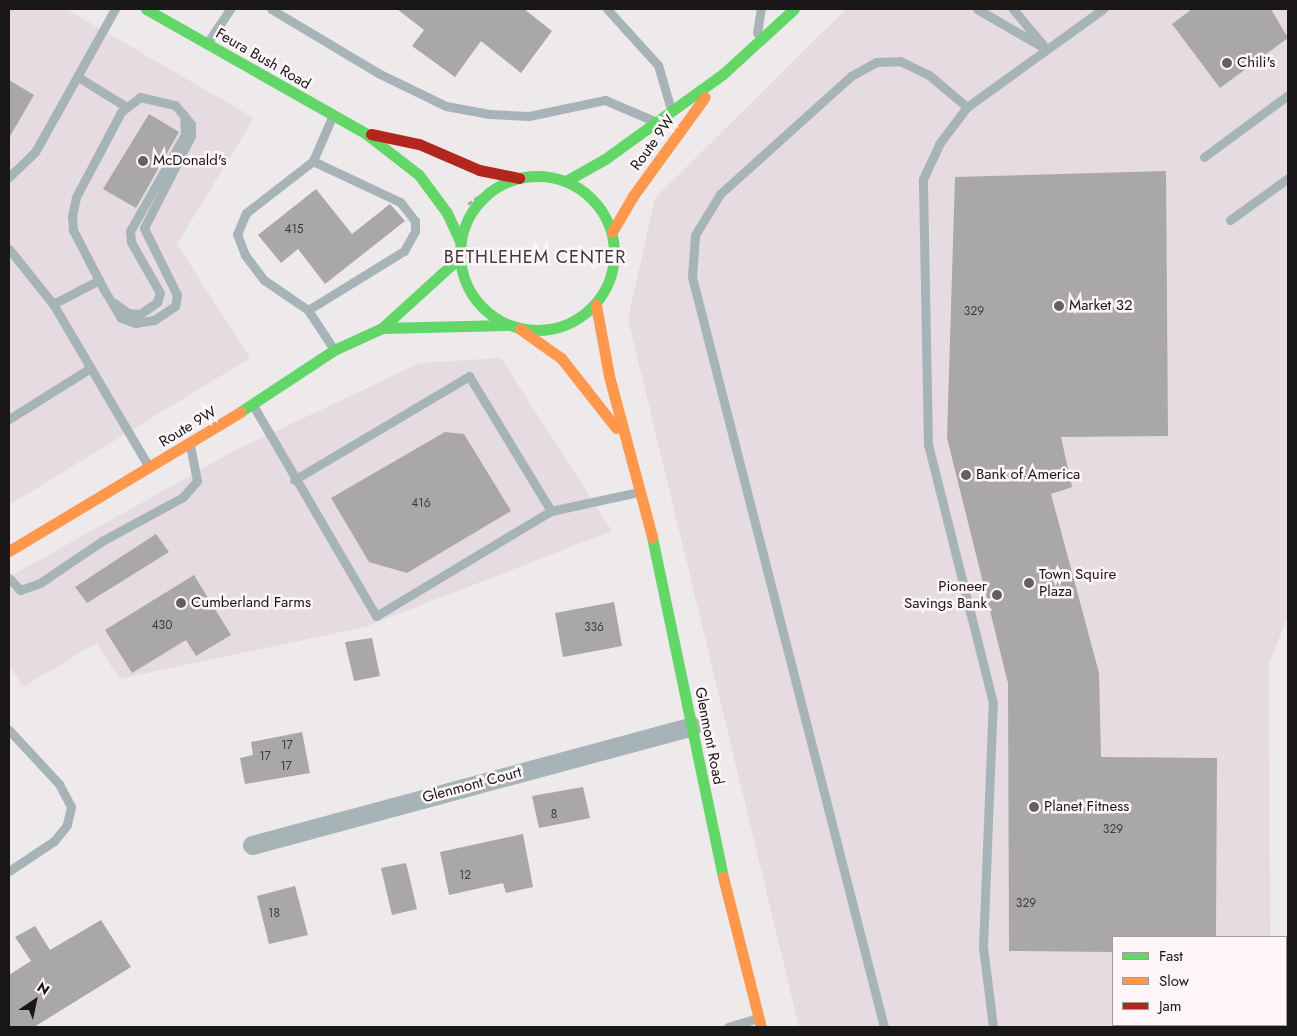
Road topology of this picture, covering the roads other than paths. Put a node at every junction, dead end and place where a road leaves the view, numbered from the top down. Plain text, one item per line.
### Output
1 (115, 9) edge
2 (146, 9) edge
3 (230, 9) edge
4 (271, 9) edge
5 (607, 9) edge
6 (761, 9) edge
7 (794, 9) edge
8 (977, 9) edge
9 (1014, 9) edge
10 (1103, 9) edge
11 (207, 44) junction
12 (754, 49) junction
13 (1046, 49) junction
14 (723, 74) junction
15 (78, 77) junction
16 (1288, 95) edge
17 (125, 106) junction
18 (967, 107) junction
19 (184, 112) junction
20 (670, 113) junction
21 (332, 116) junction
22 (656, 122) junction
23 (365, 133) junction
24 (1204, 157) dead end
25 (313, 160) junction
26 (9, 177) edge
27 (519, 178) junction
28 (1288, 178) edge
29 (566, 181) junction
30 (1230, 220) dead end
31 (612, 232) junction
32 (460, 241) junction
33 (9, 250) edge
34 (459, 258) junction
35 (99, 280) junction
36 (110, 300) junction
37 (53, 304) junction
38 (596, 305) junction
39 (308, 310) junction
40 (507, 325) junction
41 (382, 328) junction
42 (520, 329) junction
43 (334, 350) junction
44 (89, 369) junction
45 (252, 405) junction
46 (9, 419) edge
47 (189, 444) junction
48 (630, 450) junction
49 (149, 468) junction
50 (294, 480) junction
51 (640, 492) junction
52 (550, 511) junction
53 (9, 551) edge
54 (9, 578) edge
55 (692, 726) junction
56 (9, 730) edge
57 (252, 845) dead end
58 (9, 871) edge
59 (759, 1023) edge
60 (728, 1027) edge
61 (884, 1027) edge
62 (993, 1027) edge

1 - 15 lane
2 - 11 main road, Feura Bush Road
3 - 11 lane
4 - 22 lane
5 - 20 lane
6 - 12 lane
7 - 12 main road, Route 9W
8 - 13 lane
9 - 13 lane
10 - 13 lane
11 - 21 main road, Feura Bush Road
12 - 14 main road, Route 9W
13 - 18 lane
14 - 20 main road, Route 9W
14 - 31 main road, Route 9W
15 - 17 lane
15 - 26 lane
16 - 24 lane
17 - 19 lane
17 - 35 lane
18 - 61 lane
18 - 62 lane
19 - 36 lane
19 - 36 lane
20 - 22 main road, Route 9W
21 - 23 main road, Feura Bush Road
21 - 25 lane
22 - 29 main road, Route 9W
23 - 27 main road, Feura Bush Road
23 - 32 main road, Feura Bush Road
25 - 39 lane
25 - 39 lane
27 - 29 main road
27 - 32 main road
28 - 30 lane
29 - 31 main road
31 - 38 main road
32 - 34 main road
33 - 37 lane
34 - 40 main road
34 - 41 main road, Route 9W
35 - 36 lane
35 - 37 lane
37 - 44 lane
38 - 42 main road
38 - 48 main road, Glenmont Road
39 - 43 lane
40 - 41 main road, Route 9W
40 - 42 main road
41 - 43 main road, Route 9W
42 - 48 main road, Glenmont Road
43 - 45 main road, Route 9W
44 - 46 lane
44 - 49 lane
45 - 47 main road, Route 9W
45 - 50 lane
47 - 49 main road, Route 9W
47 - 54 lane
48 - 51 main road, Glenmont Road
49 - 53 main road, Route 9W
50 - 52 lane
50 - 52 lane
51 - 52 lane
51 - 55 main road, Glenmont Road
55 - 57 street, Glenmont Court
55 - 59 main road, Glenmont Road
56 - 58 lane
59 - 60 lane

